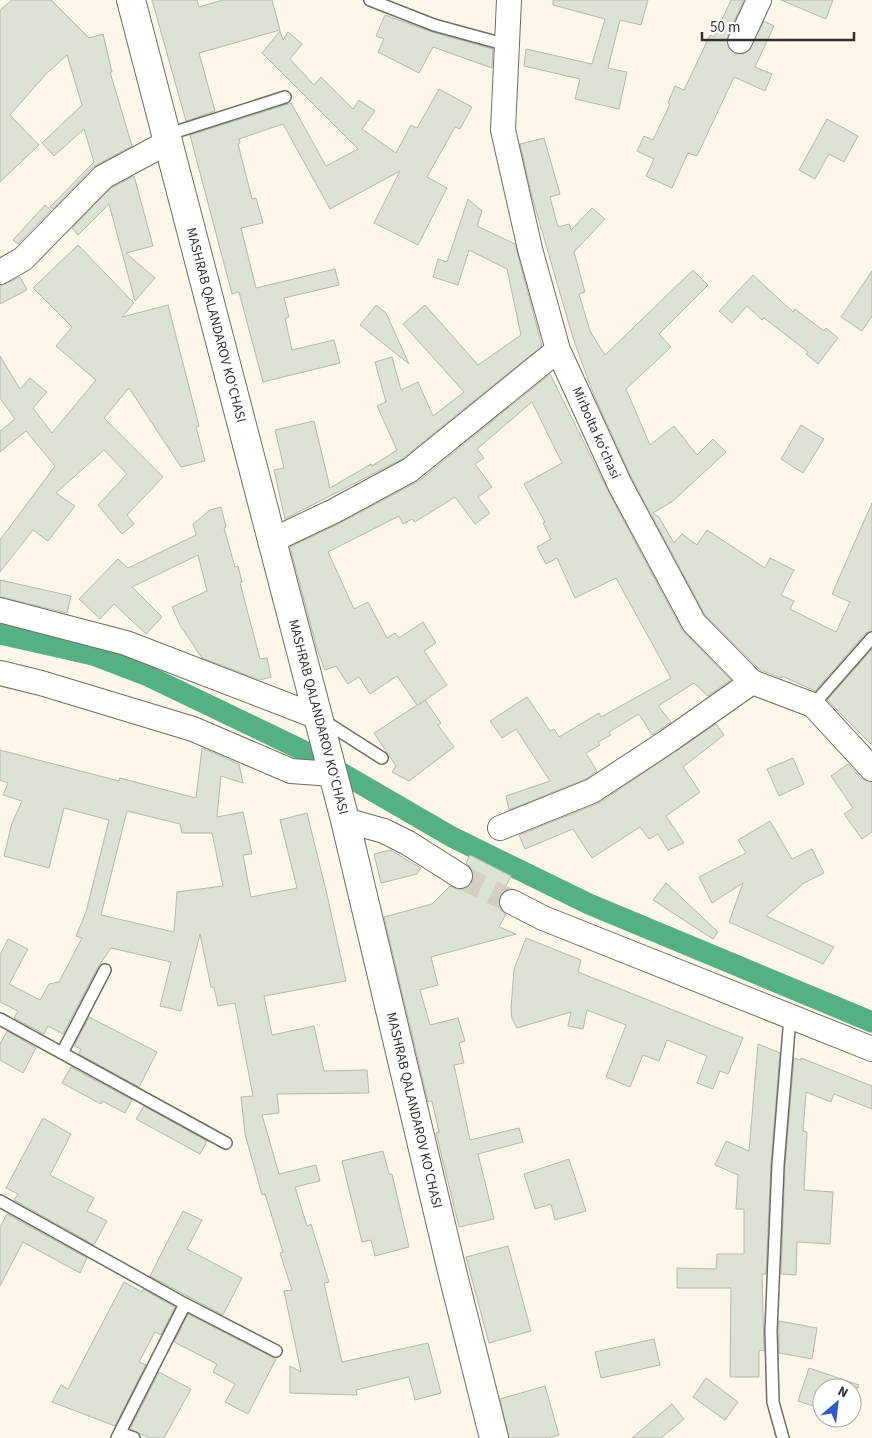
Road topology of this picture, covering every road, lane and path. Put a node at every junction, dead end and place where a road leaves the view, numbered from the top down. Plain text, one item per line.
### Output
1 (131, 0) edge
2 (370, 0) edge
3 (508, 0) edge
4 (759, 0) edge
5 (740, 41) dead end
6 (506, 46) junction
7 (285, 97) dead end
8 (167, 138) junction
9 (0, 272) edge
10 (558, 350) junction
11 (271, 541) junction
12 (0, 610) edge
13 (872, 638) edge
14 (0, 673) edge
15 (752, 682) junction
16 (813, 705) junction
17 (318, 718) junction
18 (382, 758) dead end
19 (872, 769) edge
20 (333, 774) junction
21 (343, 813) junction
22 (500, 828) dead end
23 (460, 876) tunnel mouth
24 (512, 902) tunnel mouth
25 (105, 970) dead end
26 (790, 1017) junction
27 (0, 1019) edge
28 (872, 1049) edge
29 (62, 1053) junction
30 (226, 1143) dead end
31 (0, 1201) edge
32 (185, 1304) junction
33 (276, 1351) dead end
34 (119, 1436) edge
35 (134, 1438) edge
36 (494, 1438) edge
37 (783, 1438) edge

1 - 8 main road, MASHRAB QALANDAROV KO'CHASI
2 - 6 lane
3 - 6 street, Mirbolta koʻchasi
4 - 5 street
6 - 10 street, Mirbolta koʻchasi
7 - 8 lane
8 - 9 street
8 - 11 main road, MASHRAB QALANDAROV KO'CHASI
10 - 11 street
10 - 15 street, Mirbolta koʻchasi
11 - 17 main road, MASHRAB QALANDAROV KO'CHASI
12 - 17 street
13 - 16 lane
14 - 20 street
15 - 16 street, Mirbolta koʻchasi
15 - 22 street
16 - 19 street, Mirbolta koʻchasi
17 - 18 lane
17 - 20 main road, MASHRAB QALANDAROV KO'CHASI
20 - 21 main road, MASHRAB QALANDAROV KO'CHASI
21 - 23 street
21 - 36 main road, MASHRAB QALANDAROV KO'CHASI
24 - 26 street
25 - 29 lane
26 - 28 street
26 - 37 lane
27 - 29 lane
29 - 30 lane
31 - 32 lane
32 - 33 lane
32 - 34 lane
34 - 35 lane

